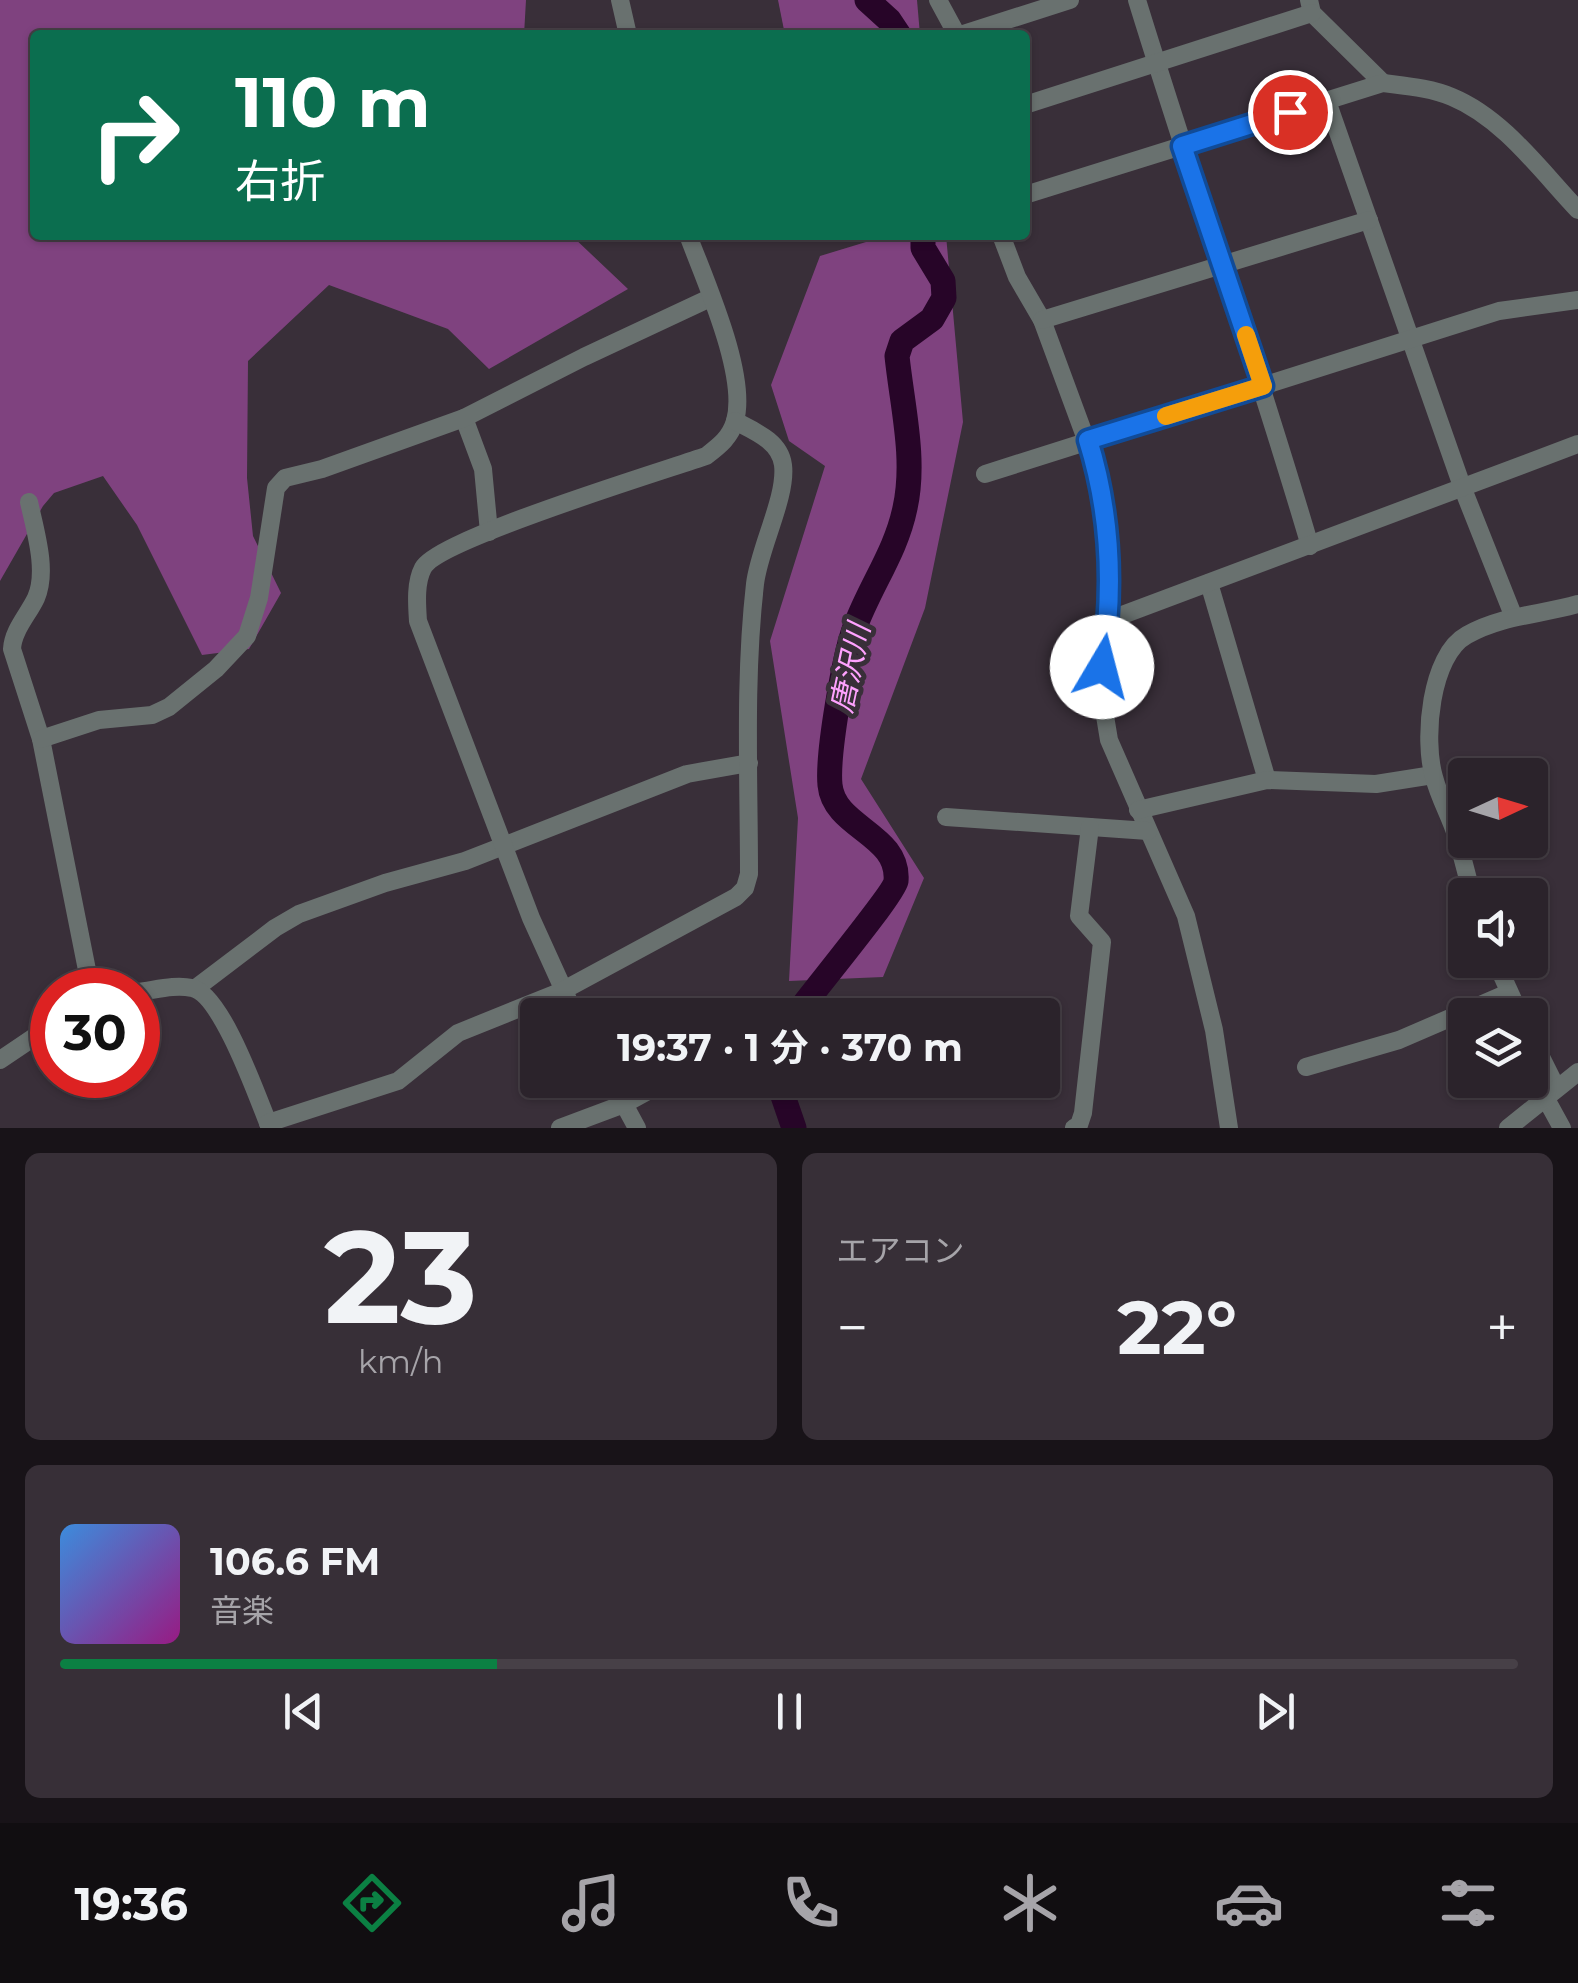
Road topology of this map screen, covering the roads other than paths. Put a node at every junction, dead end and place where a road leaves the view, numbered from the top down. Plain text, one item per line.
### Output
1 (620, 0) edge
2 (938, 0) edge
3 (1070, 0) edge
4 (1136, 0) edge
5 (1311, 6) edge
6 (627, 30) edge
7 (955, 30) edge
8 (974, 30) edge
9 (1156, 62) junction
10 (1383, 82) junction
11 (1327, 101) junction
12 (1030, 102) edge
13 (1182, 146) junction
14 (1030, 193) edge
15 (1578, 210) edge
16 (1368, 220) junction
17 (691, 240) edge
18 (1003, 240) edge
19 (1222, 265) junction
20 (710, 298) junction
21 (1578, 300) edge
22 (1042, 320) junction
23 (1410, 339) junction
24 (1263, 386) junction
25 (464, 418) junction
26 (735, 421) junction
27 (1088, 440) junction
28 (1578, 444) edge
29 (985, 474) dead end
30 (1464, 489) junction
31 (29, 502) dead end
32 (489, 532) junction
33 (1310, 546) junction
34 (1209, 584) junction
35 (1578, 604) edge
36 (1512, 616) junction
37 (1109, 620) junction
38 (6, 644) edge
39 (41, 739) junction
40 (750, 763) junction
41 (1433, 775) junction
42 (1267, 780) junction
43 (1138, 810) junction
44 (946, 817) dead end
45 (1090, 827) junction
46 (1148, 831) junction
47 (503, 846) junction
48 (1468, 878) edge
49 (87, 968) edge
50 (1502, 978) edge
51 (196, 988) junction
52 (160, 989) edge
53 (562, 991) junction
54 (1508, 993) junction
55 (566, 998) edge
56 (1511, 998) edge
57 (30, 1040) edge
58 (0, 1060) edge
59 (1306, 1067) dead end
60 (1578, 1072) edge
61 (1548, 1086) edge
62 (1550, 1092) junction
63 (621, 1098) edge
64 (635, 1098) edge
65 (624, 1104) junction
66 (269, 1125) edge
67 (560, 1128) edge
68 (637, 1128) edge
69 (1074, 1128) edge
70 (1229, 1128) edge
71 (1508, 1128) edge
72 (1562, 1128) edge

1 - 6 street
2 - 7 street
3 - 8 street
4 - 9 street
5 - 9 street
5 - 10 street
9 - 12 street
9 - 13 street
10 - 11 street
10 - 15 street
11 - 13 street
11 - 16 street
13 - 14 street
13 - 19 street
16 - 19 street
16 - 23 street
17 - 20 street
18 - 22 street
19 - 22 street
19 - 24 street
20 - 25 street
20 - 26 street
21 - 23 street
22 - 27 street
23 - 24 street
23 - 30 street
24 - 27 street
24 - 33 street
25 - 32 street
25 - 39 street
26 - 32 street
26 - 40 street
27 - 29 street
27 - 37 street
28 - 30 street
30 - 33 street
30 - 36 street
31 - 38 street
32 - 47 street
33 - 34 street
34 - 37 street
34 - 42 street
35 - 36 street
36 - 41 street
37 - 43 street
38 - 39 street
39 - 49 street
40 - 47 street
40 - 53 street
41 - 42 street
41 - 48 street
42 - 43 street
43 - 46 street
44 - 45 street
45 - 46 street
45 - 69 street
46 - 70 street
47 - 51 street
47 - 53 street
50 - 54 street
51 - 52 street
51 - 66 street
53 - 55 street
53 - 66 street
54 - 56 street
54 - 59 street
57 - 58 street
60 - 62 street
61 - 62 street
62 - 71 street
62 - 72 street
63 - 65 street
64 - 65 street
65 - 67 street
65 - 68 street

